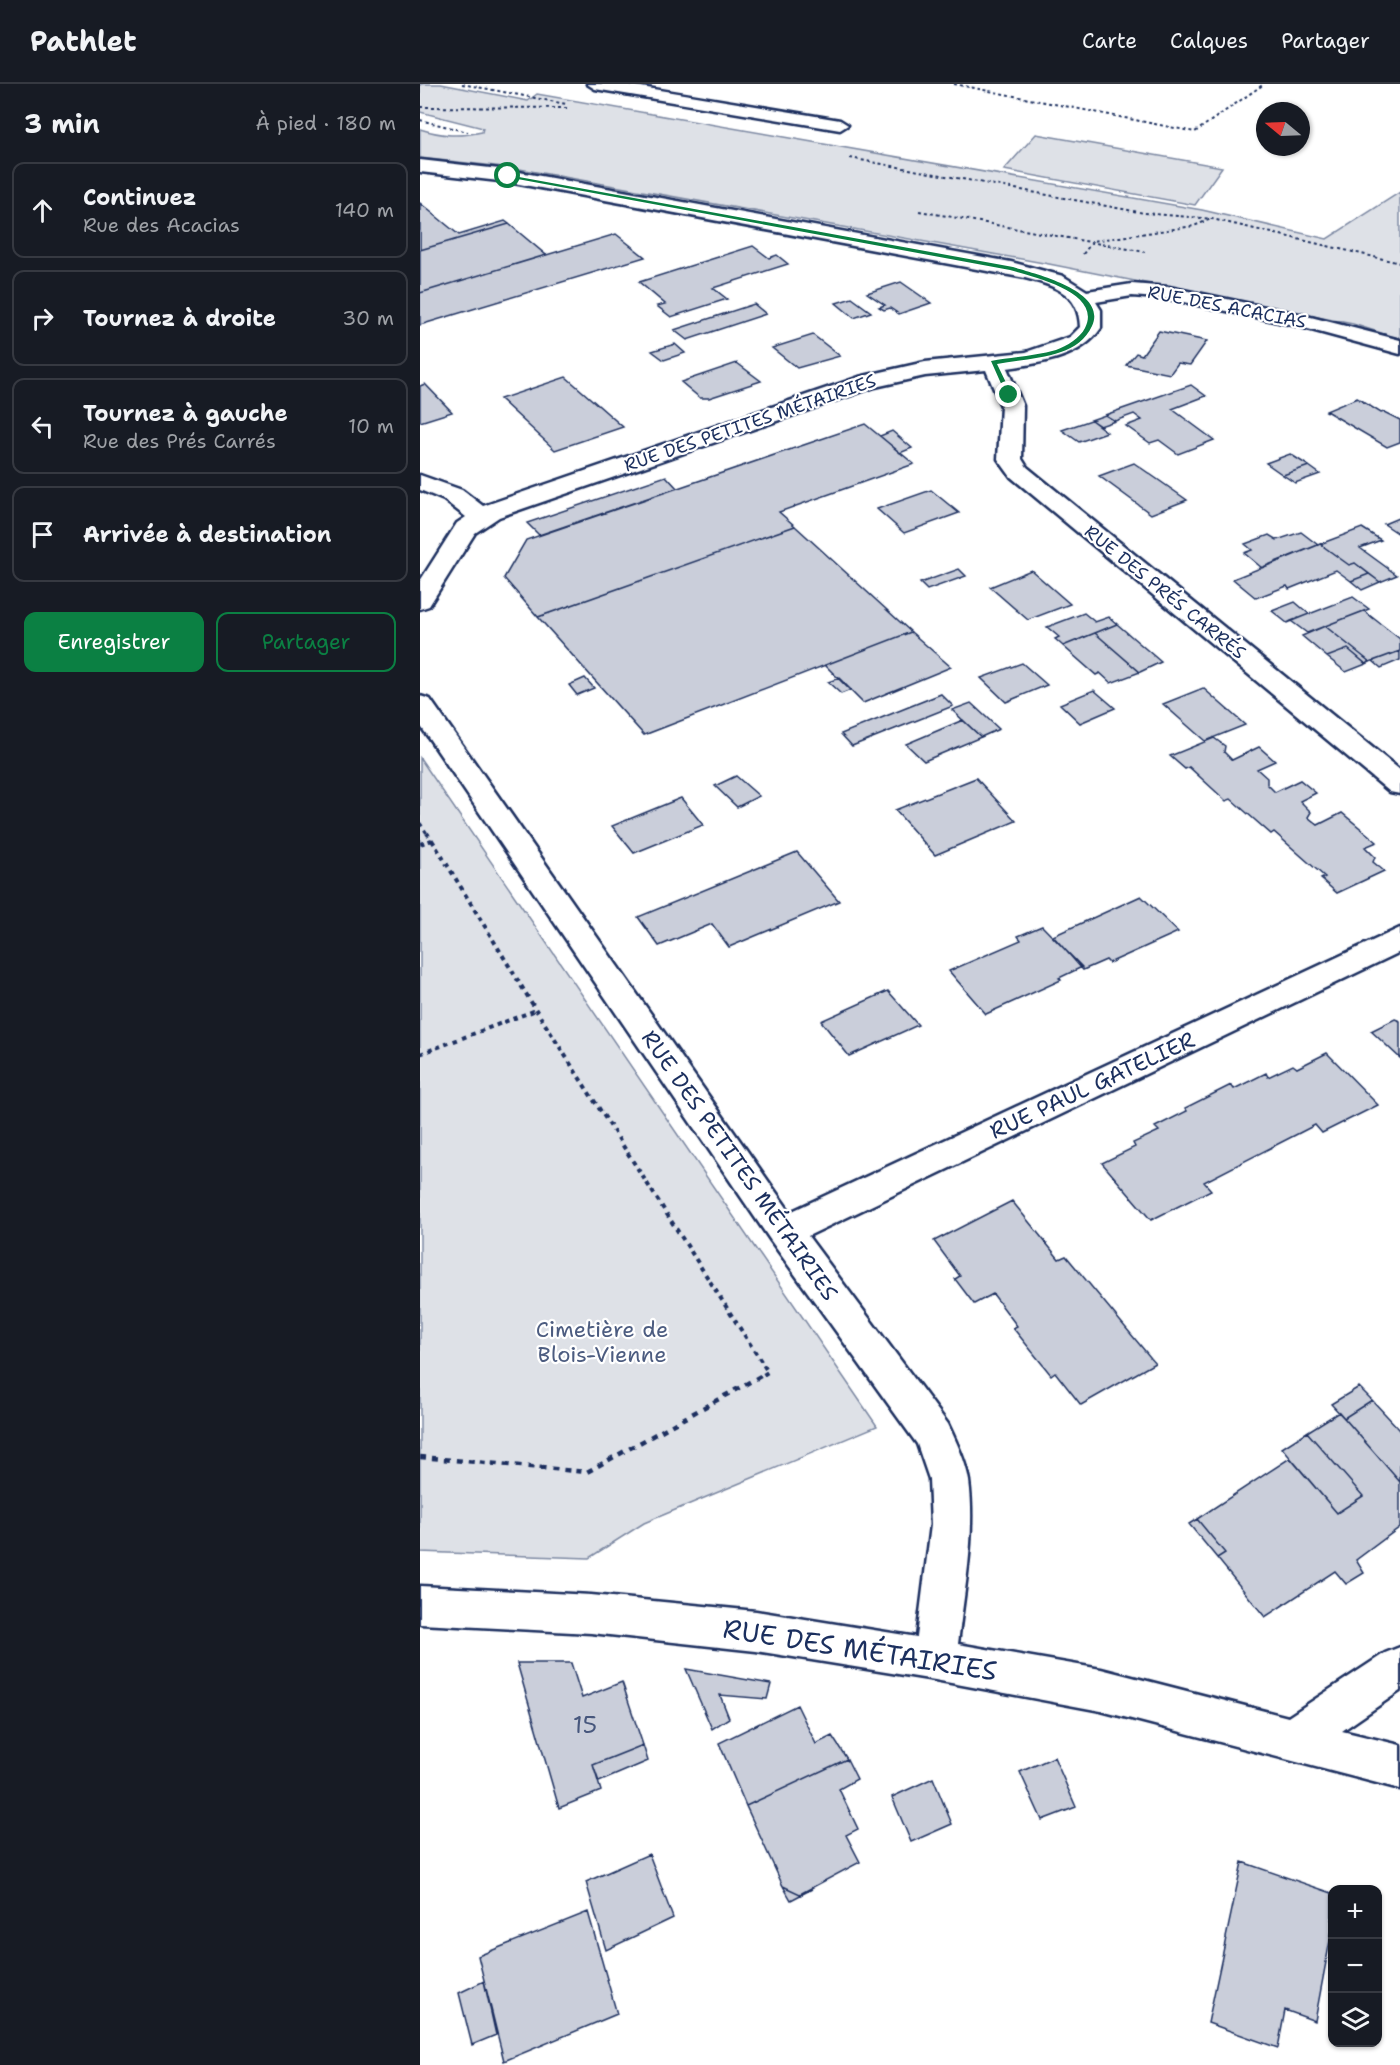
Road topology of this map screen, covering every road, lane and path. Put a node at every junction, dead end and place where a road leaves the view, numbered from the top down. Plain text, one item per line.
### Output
1 (462, 84) edge
2 (595, 84) edge
3 (954, 84) edge
4 (1264, 84) edge
5 (420, 107) edge
6 (420, 120) edge
7 (840, 125) dead end
8 (476, 134) dead end
9 (842, 157) dead end
10 (420, 166) edge
11 (1212, 219) junction
12 (1093, 241) dead end
13 (1400, 263) edge
14 (1082, 298) junction
15 (1400, 347) edge
16 (994, 363) junction
17 (420, 482) edge
18 (481, 516) junction
19 (420, 601) edge
20 (420, 705) edge
21 (1400, 785) edge
22 (420, 823) edge
23 (432, 840) junction
24 (420, 844) edge
25 (1400, 939) edge
26 (536, 1010) junction
27 (420, 1054) edge
28 (784, 1231) junction
29 (420, 1457) edge
30 (420, 1605) edge
31 (934, 1660) junction
32 (1400, 1667) edge
33 (1292, 1739) junction
34 (1400, 1767) edge

1 - 5 path
2 - 7 lane
3 - 4 path
6 - 8 path
9 - 11 path
10 - 14 street
11 - 12 path
11 - 13 path
14 - 15 street, RUE DES ACACIAS
14 - 16 street, RUE DES PETITES MÉTAIRIES
16 - 18 street, RUE DES PETITES MÉTAIRIES
16 - 21 street, RUE DES PRÉS CARRÉS
17 - 18 street
18 - 19 street, RUE DES PETITES MÉTAIRIES
20 - 28 street, RUE DES PETITES MÉTAIRIES
22 - 23 path
23 - 24 path
23 - 26 path
25 - 28 street, RUE PAUL GATELIER
26 - 27 path
26 - 29 path
28 - 31 street, RUE DES PETITES MÉTAIRIES
30 - 31 street, RUE DES MÉTAIRIES
31 - 33 street, RUE DES MÉTAIRIES
32 - 33 street
33 - 34 street, RUE DES MÉTAIRIES

